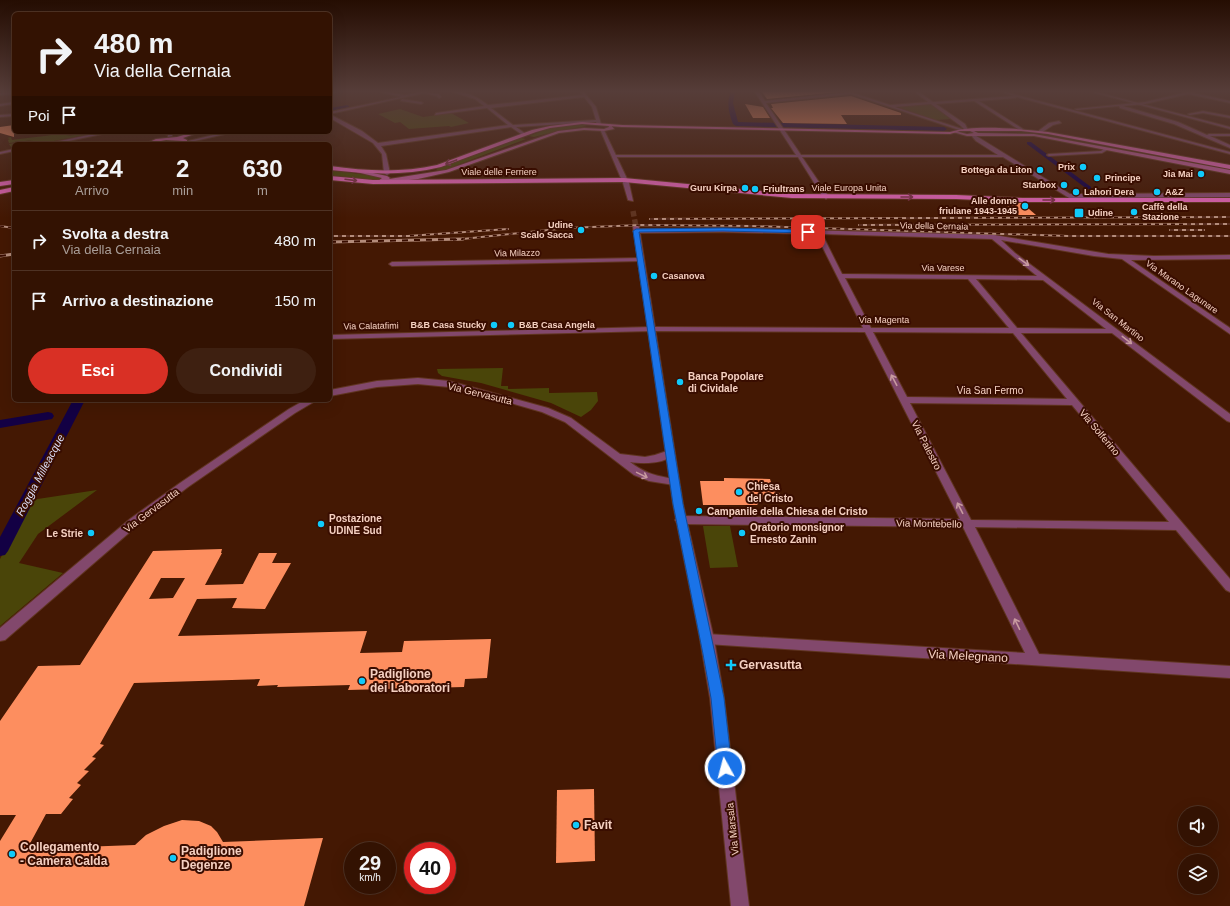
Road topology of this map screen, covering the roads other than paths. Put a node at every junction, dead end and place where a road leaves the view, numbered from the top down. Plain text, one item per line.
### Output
1 (98, 134) edge
2 (170, 134) edge
3 (173, 134) edge
4 (191, 134) edge
5 (222, 134) edge
6 (362, 134) edge
7 (452, 134) edge
8 (549, 134) edge
9 (604, 134) edge
10 (785, 134) edge
11 (962, 134) edge
12 (1052, 134) edge
13 (1162, 134) edge
14 (524, 135) edge
15 (975, 135) junction
16 (1205, 135) joint
17 (1230, 135) edge
18 (169, 138) junction
19 (177, 139) junction
20 (58, 142) edge
21 (154, 142) edge
22 (185, 142) edge
23 (190, 142) edge
24 (376, 145) junction
25 (1230, 147) edge
26 (1127, 148) junction
27 (1107, 149) junction
28 (12, 150) edge
29 (1122, 152) junction
30 (1229, 152) edge
31 (0, 153) edge
32 (1049, 155) dead end
33 (614, 156) junction
34 (798, 156) junction
35 (1004, 156) junction
36 (1160, 156) junction
37 (437, 167) junction
38 (1230, 167) edge
39 (332, 168) edge
40 (359, 172) junction
41 (442, 172) junction
42 (1230, 172) edge
43 (386, 173) junction
44 (332, 178) edge
45 (624, 180) junction
46 (12, 182) edge
47 (373, 182) junction
48 (646, 182) junction
49 (0, 184) edge
50 (12, 190) edge
51 (0, 192) edge
52 (0, 196) edge
53 (1070, 196) junction
54 (1101, 196) junction
55 (1230, 196) edge
56 (826, 197) junction
57 (1178, 197) junction
58 (1075, 200) junction
59 (1107, 200) junction
60 (1230, 200) edge
61 (636, 229) joint
62 (818, 232) junction
63 (994, 237) junction
64 (1123, 257) junction
65 (1230, 257) edge
66 (641, 260) junction
67 (392, 264) dead end
68 (839, 276) junction
69 (970, 277) junction
70 (1046, 278) junction
71 (652, 329) junction
72 (867, 330) junction
73 (1014, 330) junction
74 (1116, 331) junction
75 (1230, 332) edge
76 (332, 337) edge
77 (332, 393) edge
78 (904, 400) junction
79 (308, 402) edge
80 (1075, 402) junction
81 (1230, 419) edge
82 (670, 453) junction
83 (615, 456) junction
84 (674, 482) junction
85 (681, 520) junction
86 (967, 523) junction
87 (1178, 526) junction
88 (1230, 587) edge
89 (0, 636) edge
90 (707, 639) junction
91 (1035, 659) junction
92 (1230, 672) edge
93 (740, 906) edge

1 - 20 street
2 - 18 street
3 - 18 main road
4 - 19 main road
5 - 23 street
6 - 24 street
7 - 24 street
8 - 41 main road, Viale delle Ferriere
9 - 33 street
10 - 34 street
11 - 15 main road
12 - 26 main road
13 - 30 street
14 -> 37 main road
15 - 27 main road
15 - 35 street
16 - 17 street
16 - 25 street
18 - 19 main road
18 - 21 main road
19 - 22 main road
24 - 43 street
26 - 29 street
26 - 36 main road
27 - 29 main road
27 - 32 street
28 - 31 street
29 - 36 main road
33 - 34 street
33 - 45 street
34 - 35 street
34 - 56 street
35 - 53 street
36 - 38 main road
36 - 42 main road
37 - 41 street
37 - 43 main road
39 - 40 main road
40 - 43 main road
40 - 47 main road
41 - 47 main road, Viale delle Ferriere
44 -> 47 main road, Viale delle Ferriere
45 - 47 main road, Viale delle Ferriere
45 - 48 main road, Viale Europa Unita
45 - 48 street
46 - 49 main road
48 - 56 main road, Viale Europa Unita
50 - 51 main road
50 - 52 main road
53 - 54 street, Viale Europa Unita
53 - 58 street
54 - 57 street, Viale Europa Unita
54 - 59 street
55 - 57 street, Viale Europa Unita
56 -> 58 main road, Viale Europa Unita
57 - 59 main road, Viale Europa Unita
57 - 60 main road, Viale Europa Unita
58 - 59 main road, Viale Europa Unita
61 - 62 street, Via della Cernaia
61 - 66 street, Via Marsala
62 - 63 street, Via della Cernaia
62 - 68 street, Via Palestro
63 - 64 street, Via della Cernaia
63 -> 70 street, Via San Martino
64 - 65 street, Via della Cernaia
64 - 75 street, Via Marano Lagunare
66 - 67 street, Via Milazzo
66 - 71 street, Via Marsala
68 - 69 street, Via Varese
68 - 72 street, Via Palestro
69 - 70 street, Via Varese
69 - 73 street, Via Solferino
70 - 74 street, Via San Martino
71 - 72 street, Via Magenta
71 - 76 street, Via Calatafimi
71 - 82 street, Via Marsala
72 - 73 street, Via Magenta
78 -> 72 street, Via Palestro
73 - 74 street, Via Magenta
73 - 80 street, Via Solferino
74 -> 81 street, Via San Martino
77 - 83 street, Via Gervasutta
78 - 80 street, Via San Fermo
86 -> 78 street, Via Palestro
79 - 89 street, Via Gervasutta
80 - 87 street, Via Solferino
82 - 83 street
82 - 84 street, Via Marsala
83 -> 84 street, Via Gervasutta
84 - 85 street, Via Marsala
85 - 86 street, Via Montebello
85 - 90 street, Via Marsala
86 - 87 street, Via Montebello
91 -> 86 street, Via Palestro
87 - 88 street, Via Solferino
90 - 91 street, Via Melegnano
90 - 93 street, Via Marsala
91 - 92 street, Via Melegnano

